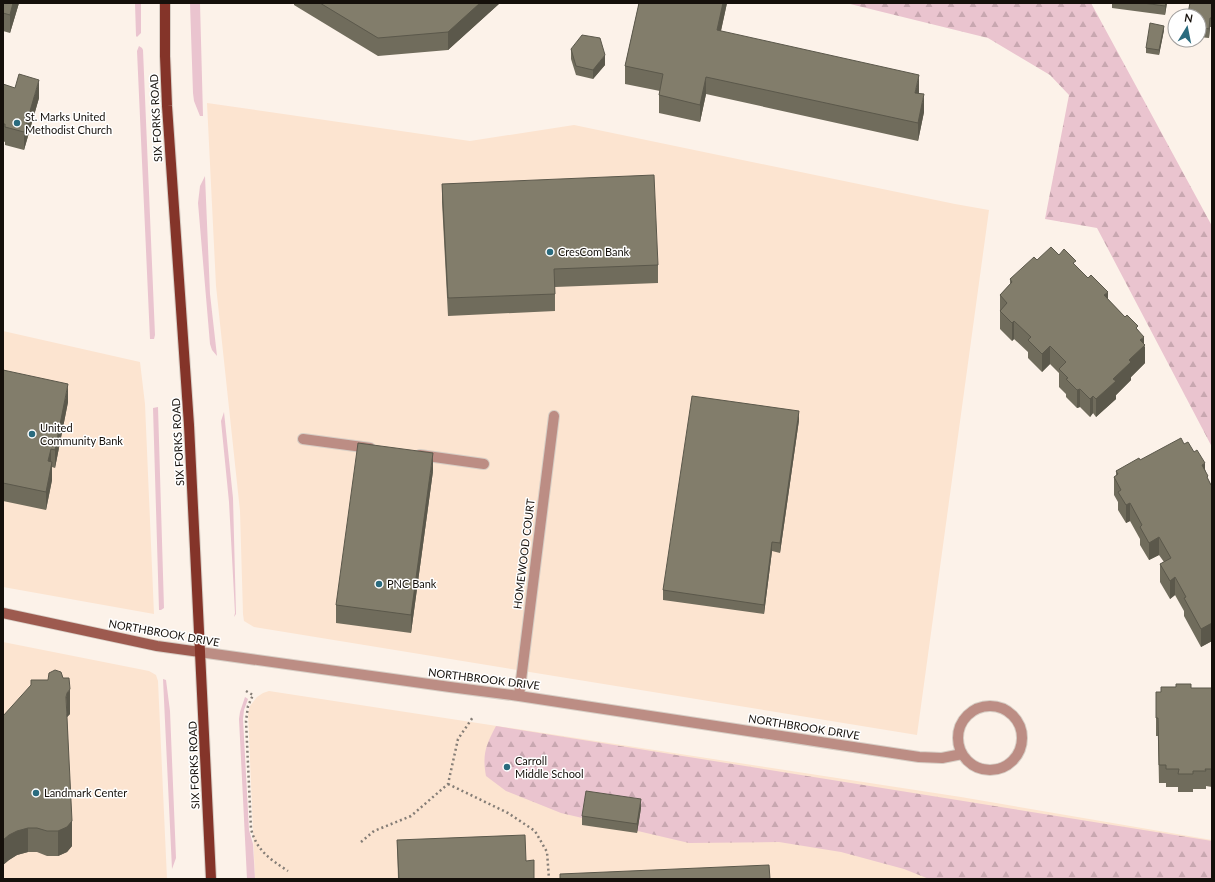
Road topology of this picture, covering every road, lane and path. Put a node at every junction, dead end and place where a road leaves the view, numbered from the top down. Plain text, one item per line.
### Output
1 (165, 3) edge
2 (554, 416) dead end
3 (303, 439) dead end
4 (382, 450) edge
5 (413, 454) edge
6 (484, 464) dead end
7 (3, 614) edge
8 (200, 652) junction
9 (246, 691) dead end
10 (519, 696) junction
11 (473, 717) dead end
12 (962, 754) junction
13 (448, 784) junction
14 (361, 842) dead end
15 (288, 871) dead end
16 (211, 879) edge
17 (549, 879) edge

1 - 8 main road, SIX FORKS ROAD
2 - 10 street, HOMEWOOD COURT
3 - 4 street
5 - 6 street
7 - 8 street, NORTHBROOK DRIVE
8 - 10 street, NORTHBROOK DRIVE
8 - 16 main road, SIX FORKS ROAD
9 - 15 path
10 - 12 street, NORTHBROOK DRIVE
11 - 13 path
12 - 12 street
13 - 14 path
13 - 17 path

